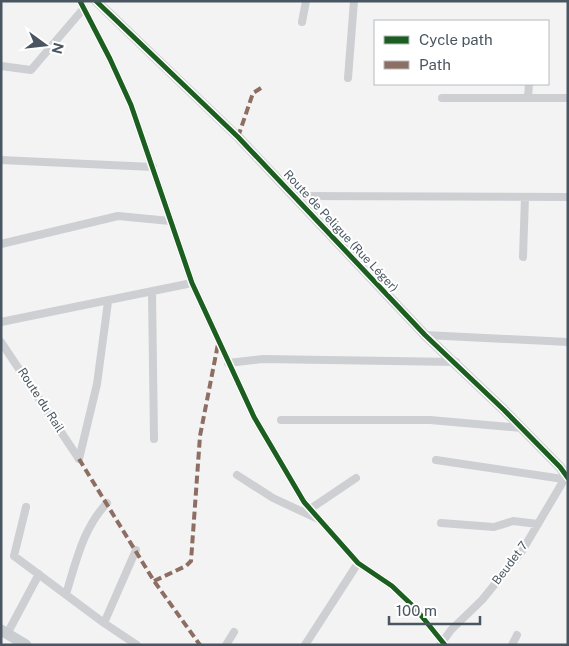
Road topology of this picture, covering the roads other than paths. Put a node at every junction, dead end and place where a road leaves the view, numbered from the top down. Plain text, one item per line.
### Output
1 (96, 1) edge
2 (306, 1) edge
3 (354, 1) edge
4 (82, 5) edge
5 (302, 22) dead end
6 (1, 66) edge
7 (348, 78) dead end
8 (529, 85) edge
9 (442, 98) dead end
10 (528, 98) junction
11 (568, 98) edge
12 (1, 160) edge
13 (153, 167) junction
14 (296, 196) junction
15 (525, 197) junction
16 (568, 197) edge
17 (170, 220) junction
18 (1, 244) edge
19 (523, 257) dead end
20 (192, 283) junction
21 (152, 292) junction
22 (108, 302) junction
23 (1, 322) edge
24 (425, 335) junction
25 (1, 342) edge
26 (568, 342) edge
27 (456, 362) junction
28 (228, 363) junction
29 (281, 420) dead end
30 (522, 428) junction
31 (154, 439) dead end
32 (436, 460) dead end
33 (237, 475) dead end
34 (566, 476) edge
35 (356, 478) dead end
36 (107, 504) dead end
37 (26, 507) dead end
38 (310, 509) junction
39 (322, 521) junction
40 (441, 523) dead end
41 (538, 524) junction
42 (136, 550) dead end
43 (358, 563) junction
44 (39, 574) junction
45 (66, 594) junction
46 (104, 624) junction
47 (4, 632) edge
48 (234, 632) dead end
49 (517, 635) dead end
50 (442, 644) edge
51 (26, 645) edge
52 (137, 645) edge
53 (226, 645) edge
54 (305, 645) edge
55 (512, 645) edge

1 - 14 street, Route de Peligue (Rue Léger)
2 - 5 street
3 - 7 street
4 - 6 street
4 - 13 street
8 - 10 street
9 - 10 street
10 - 11 street
12 - 13 street
13 - 17 street
14 - 15 street
14 - 24 street, Route de Peligue (Rue Léger)
15 - 16 street
15 - 19 street
17 - 18 street
17 - 20 street
20 - 21 street
20 - 28 street
21 - 22 street
21 - 31 street
22 - 23 street
22 - 25 street, Route du Rail
24 - 26 street
24 - 27 street, Route de Peligue (Rue Léger)
27 - 28 street
27 - 30 street, Route de Peligue (Rue Léger)
28 - 38 street
29 - 30 street
30 - 34 street, Route de Peligue (Rue Léger)
32 - 34 street
33 - 39 street
34 - 41 street, Beudet 7
35 - 38 street
36 - 45 street
37 - 44 street
38 - 39 street
39 - 43 street
40 - 41 street
41 - 50 street, Beudet 7
42 - 46 street
43 - 50 street
43 - 54 street
44 - 45 street
44 - 47 street
45 - 46 street
46 - 52 street
47 - 51 main road
48 - 53 street
49 - 55 street

